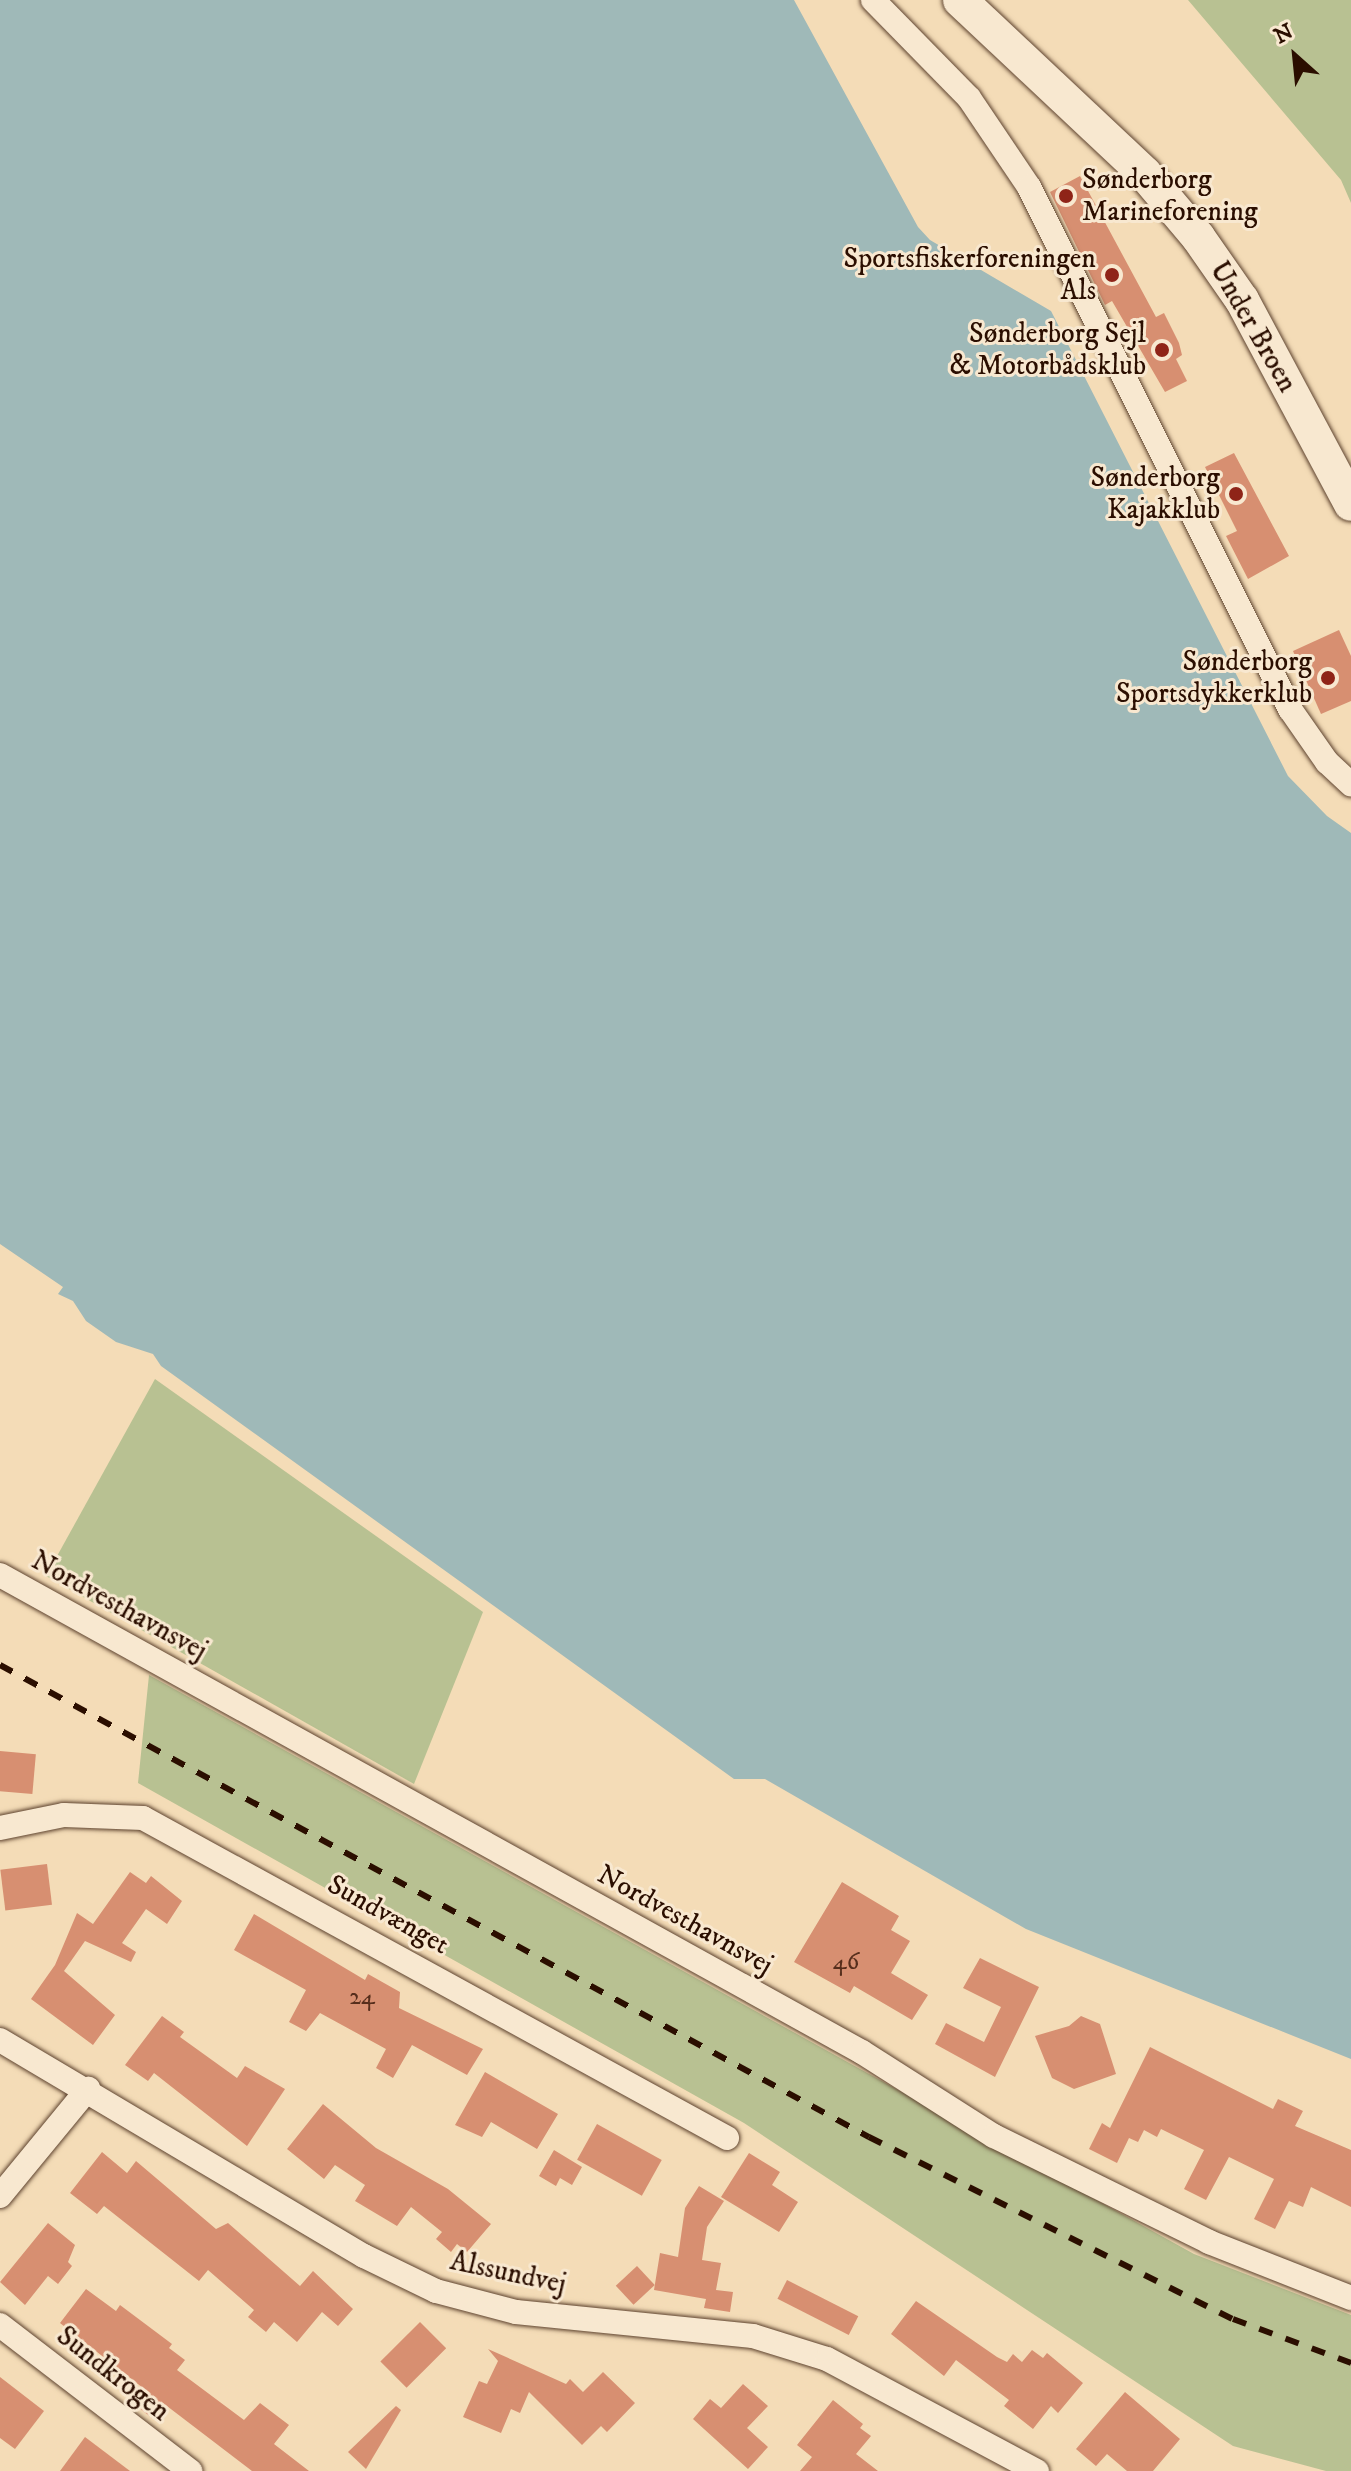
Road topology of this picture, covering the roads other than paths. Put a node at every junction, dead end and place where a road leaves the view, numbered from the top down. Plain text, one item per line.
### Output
1 (873, 0) edge
2 (960, 0) edge
3 (1351, 504) edge
4 (1351, 784) edge
5 (0, 1575) edge
6 (0, 1828) edge
7 (0, 2040) edge
8 (88, 2089) junction
9 (727, 2138) dead end
10 (0, 2196) edge
11 (1351, 2298) edge
12 (0, 2325) edge
13 (190, 2471) edge
14 (1037, 2471) edge

1 - 4 street
2 - 3 street, Under Broen
5 - 11 street, Nordvesthavnsvej
6 - 9 street, Sundvænget
7 - 8 street, Alssundvej
8 - 10 street
8 - 14 street, Alssundvej
12 - 13 street, Sundkrogen

